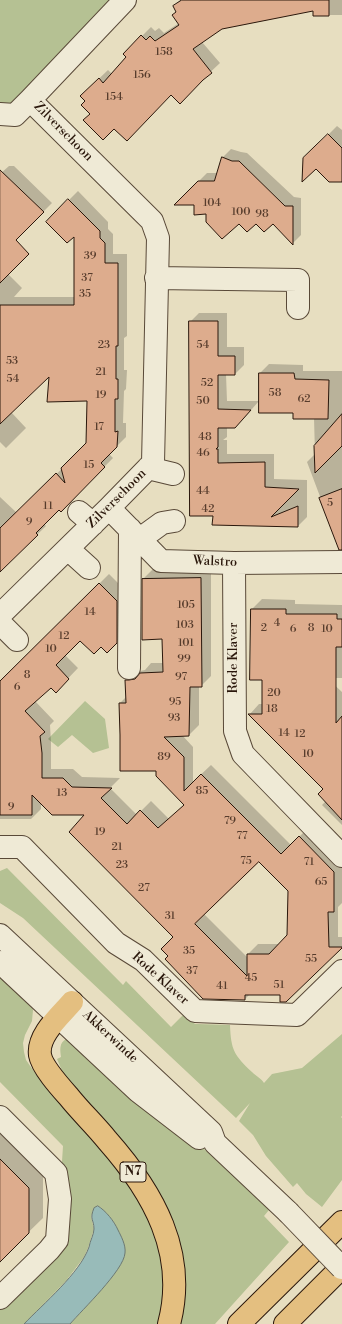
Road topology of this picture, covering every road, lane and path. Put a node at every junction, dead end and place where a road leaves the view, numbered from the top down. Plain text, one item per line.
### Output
1 (125, 0) edge
2 (30, 100) junction
3 (0, 114) edge
4 (156, 278) junction
5 (298, 308) dead end
6 (148, 468) junction
7 (174, 474) dead end
8 (109, 508) junction
9 (174, 521) dead end
10 (135, 534) junction
11 (68, 549) junction
12 (342, 562) edge
13 (234, 563) junction
14 (88, 568) dead end
15 (0, 615) edge
16 (0, 623) edge
17 (17, 640) dead end
18 (129, 668) dead end
19 (0, 847) edge
20 (342, 856) edge
21 (0, 935) edge
22 (0, 962) edge
23 (342, 972) edge
24 (66, 1010) junction
25 (0, 1117) edge
26 (342, 1222) edge
27 (342, 1267) edge
28 (0, 1298) edge
29 (169, 1324) edge
30 (239, 1324) edge
31 (285, 1324) edge

1 - 2 street, Zilverschoon
2 - 3 street
2 - 4 street, Zilverschoon
4 - 5 street
4 - 6 street, Zilverschoon
6 - 7 street
6 - 8 street, Zilverschoon
8 - 10 street, Walstro
8 - 11 street, Zilverschoon
9 - 10 street
10 - 13 street, Walstro
10 - 18 street
11 - 14 street
11 - 15 street, Zilverschoon
12 - 13 street, Walstro
13 - 20 street, Rode Klaver
16 - 17 street
19 - 23 street, Rode Klaver
21 - 24 street, Akkerwinde
22 - 24 street, Akkerwinde
24 - 27 street, Akkerwinde, bridge
24 - 29 highway, N7
25 - 28 street
26 - 30 highway
27 - 31 highway

